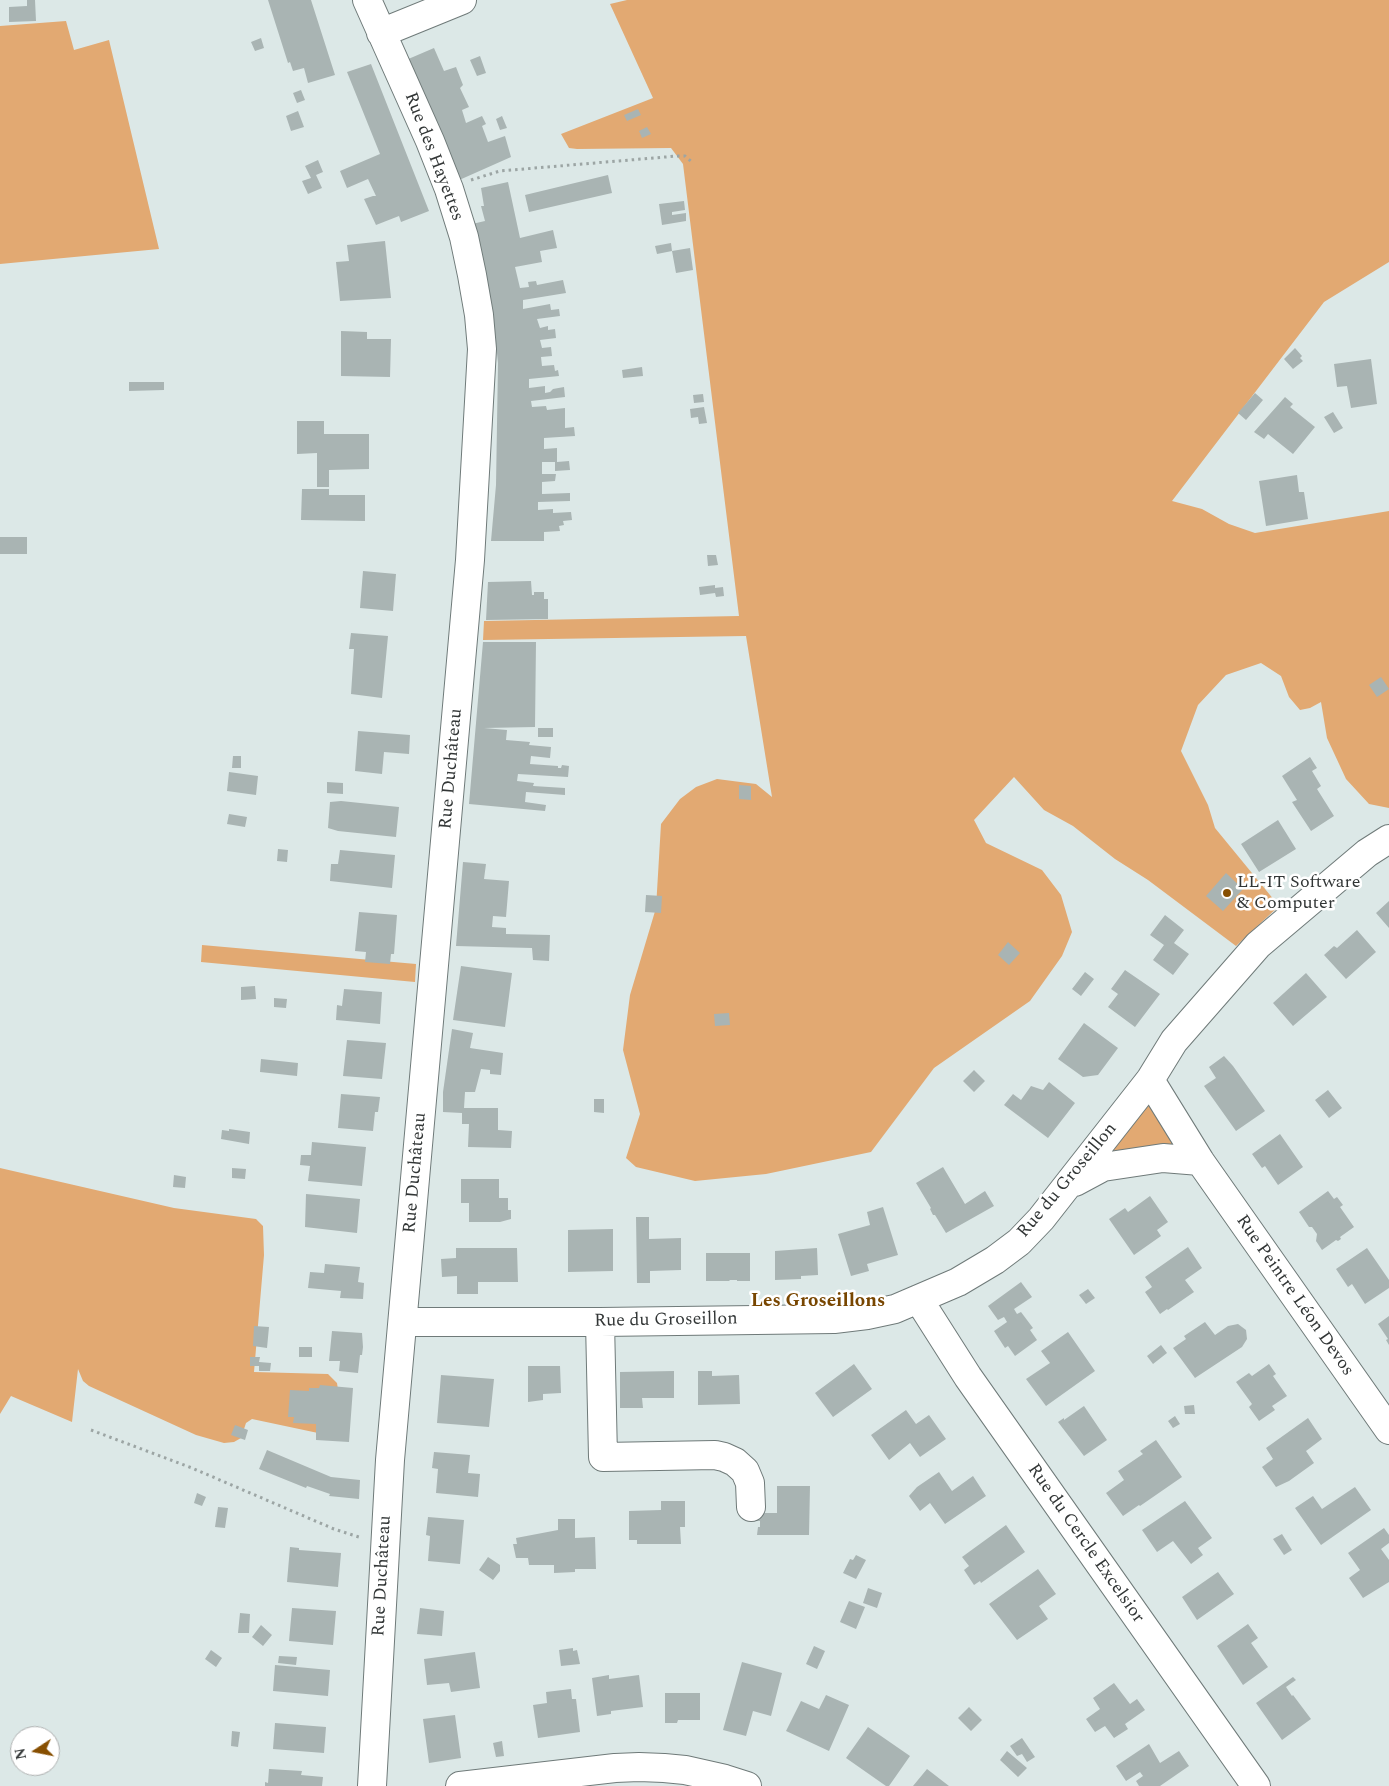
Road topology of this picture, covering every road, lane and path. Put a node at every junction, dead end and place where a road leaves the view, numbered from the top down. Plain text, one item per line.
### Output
1 (367, 0) edge
2 (462, 0) edge
3 (382, 33) junction
4 (693, 163) dead end
5 (449, 189) junction
6 (470, 560) joint
7 (1389, 839) edge
8 (1150, 1080) junction
9 (1200, 1161) junction
10 (1067, 1186) junction
11 (919, 1300) junction
12 (403, 1322) junction
13 (600, 1322) junction
14 (92, 1430) dead end
15 (1389, 1430) edge
16 (751, 1508) dead end
17 (386, 1539) junction
18 (372, 1786) edge
19 (460, 1786) edge
20 (747, 1786) edge
21 (1256, 1786) edge

1 - 3 street, Rue des Hayettes
2 - 3 street
3 - 5 street, Rue des Hayettes
4 - 5 path
5 - 6 street, Rue des Hayettes
6 - 12 street, Rue Duchâteau
7 - 8 street, Rue du Groseillon
8 - 9 street, Rue Peintre Léon Devos
8 - 10 street, Rue du Groseillon
9 - 10 street
9 - 15 street, Rue Peintre Léon Devos
10 - 11 street, Rue du Groseillon
11 - 13 street, Rue du Groseillon
11 - 21 street, Rue du Cercle Excelsior
12 - 13 street, Rue du Groseillon
12 - 17 street, Rue Duchâteau
13 - 16 street
14 - 17 path
17 - 18 street, Rue Duchâteau
19 - 20 street

